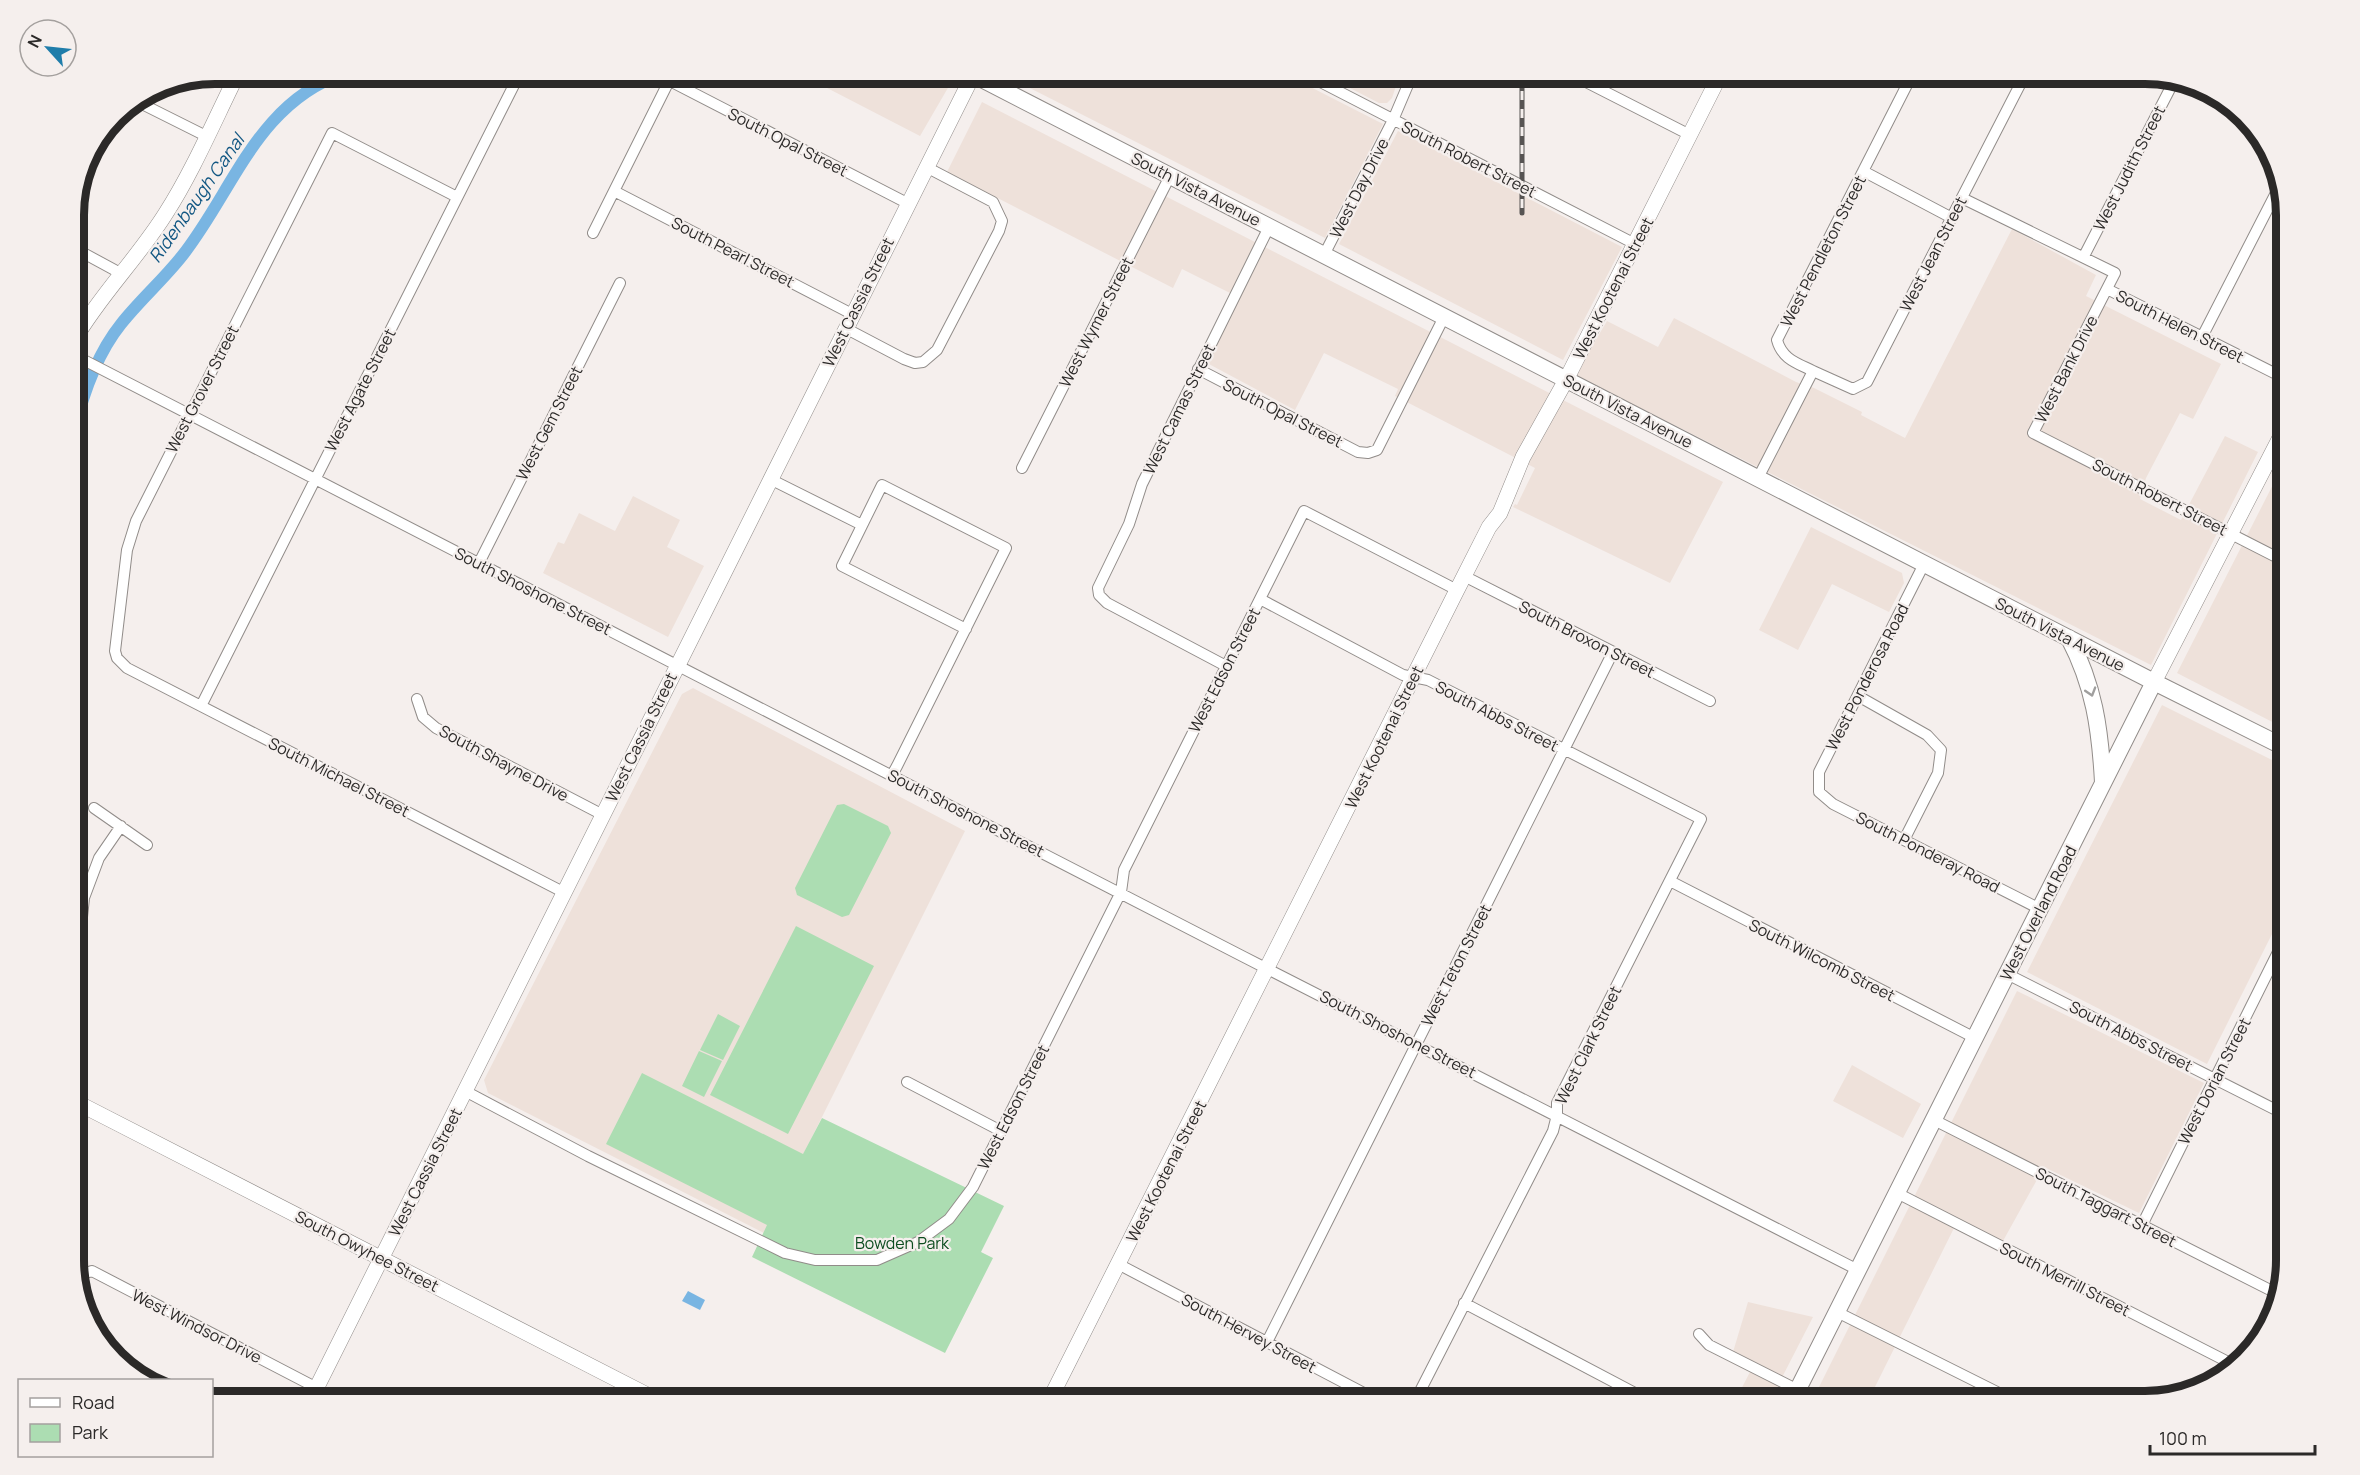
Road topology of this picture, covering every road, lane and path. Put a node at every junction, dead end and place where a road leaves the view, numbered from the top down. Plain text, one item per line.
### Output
1 (233, 84) edge
2 (515, 84) edge
3 (668, 84) edge
4 (684, 84) edge
5 (967, 84) edge
6 (991, 84) edge
7 (1323, 84) edge
8 (1409, 84) edge
9 (1592, 84) edge
10 (1716, 84) edge
11 (1908, 84) edge
12 (2021, 84) edge
13 (2171, 87) edge
14 (144, 105) edge
15 (1394, 120) junction
16 (1690, 135) junction
17 (206, 136) junction
18 (928, 168) junction
19 (1863, 171) junction
20 (1170, 176) junction
21 (614, 191) junction
22 (2274, 196) edge
23 (457, 198) junction
24 (1962, 198) junction
25 (907, 203) junction
26 (1952, 218) junction
27 (1269, 227) junction
28 (593, 233) dead end
29 (1635, 244) junction
30 (84, 253) edge
31 (1324, 255) junction
32 (2084, 256) junction
33 (2115, 273) joint
34 (122, 274) junction
35 (620, 283) dead end
36 (2107, 289) junction
37 (852, 314) junction
38 (1444, 317) junction
39 (84, 323) edge
40 (845, 328) junction
41 (2202, 337) junction
42 (84, 361) edge
43 (1198, 369) junction
44 (1813, 371) junction
45 (2276, 375) edge
46 (1566, 380) junction
47 (189, 415) junction
48 (2033, 433) joint
49 (2276, 445) edge
50 (1022, 468) dead end
51 (1758, 478) junction
52 (315, 479) junction
53 (770, 479) junction
54 (1304, 511) joint
55 (862, 525) junction
56 (2231, 533) junction
57 (2276, 557) edge
58 (479, 563) junction
59 (1924, 564) junction
60 (1461, 583) junction
61 (1260, 599) junction
62 (966, 629) junction
63 (2069, 638) junction
64 (1613, 652) junction
65 (117, 658) joint
66 (676, 666) junction
67 (1226, 666) junction
68 (1413, 678) junction
69 (2154, 682) junction
70 (1858, 696) junction
71 (417, 699) dead end
72 (1710, 701) dead end
73 (201, 706) junction
74 (2276, 743) edge
75 (1563, 750) junction
76 (892, 775) junction
77 (2103, 784) junction
78 (1819, 792) joint
79 (94, 808) dead end
80 (603, 815) junction
81 (1701, 819) joint
82 (121, 826) junction
83 (1904, 840) junction
84 (147, 845) dead end
85 (1670, 881) junction
86 (1121, 892) junction
87 (565, 893) junction
88 (84, 898) edge
89 (2040, 909) junction
90 (2276, 956) edge
91 (1269, 968) junction
92 (2007, 974) junction
93 (1975, 1038) junction
94 (1416, 1043) junction
95 (2215, 1079) junction
96 (907, 1082) dead end
97 (465, 1091) junction
98 (84, 1106) edge
99 (2276, 1110) edge
100 (1557, 1115) junction
101 (1934, 1120) junction
102 (1001, 1131) junction
103 (1897, 1193) junction
104 (2142, 1225) junction
105 (381, 1258) junction
106 (1118, 1264) junction
107 (1858, 1270) junction
108 (85, 1273) edge
109 (2272, 1291) edge
110 (1464, 1303) junction
111 (1837, 1312) junction
112 (1699, 1334) dead end
113 (1267, 1342) junction
114 (2228, 1362) edge
115 (306, 1391) edge
116 (315, 1391) edge
117 (629, 1391) edge
118 (1054, 1391) edge
119 (1360, 1391) edge
120 (1420, 1391) edge
121 (1631, 1391) edge
122 (1787, 1391) edge
123 (1798, 1391) edge
124 (1995, 1391) edge

1 - 17 street
2 - 23 street, West Agate Street
3 - 21 street
4 - 25 street, South Opal Street
5 - 18 street, West Cassia Street
6 - 20 main road, South Vista Avenue
7 - 15 street, South Robert Street
8 - 15 street, West Day Drive
9 - 16 street
10 - 16 street, West Kootenai Street
11 - 19 street, West Pendleton Street
12 - 24 street, West Jean Street
13 - 32 street, West Judith Street
14 - 17 street
15 - 29 street, South Robert Street
15 - 31 street, West Day Drive
16 - 29 street, West Kootenai Street
17 - 34 street
18 - 25 street, West Cassia Street
18 - 40 street
19 - 26 street
19 - 44 street, West Pendleton Street
20 - 27 main road, South Vista Avenue
20 - 50 street, West Wymer Street
21 - 28 street
21 - 37 street, South Pearl Street
22 - 41 street
23 - 47 street, West Grover Street
23 - 52 street, West Agate Street
24 - 26 street, West Jean Street
24 - 32 street, South Helen Street
25 - 37 street, West Cassia Street
26 - 44 street, West Jean Street
27 - 31 main road, South Vista Avenue
27 - 43 street, West Camas Street
29 - 46 street, West Kootenai Street
30 - 34 street
31 - 38 main road, South Vista Avenue
32 - 33 street, South Helen Street
33 - 36 street, West Bank Drive
34 - 39 street
35 - 58 street, West Gem Street
36 - 41 street, South Helen Street
36 - 48 street, West Bank Drive
37 - 40 street, West Cassia Street
38 - 43 street, South Opal Street
38 - 46 main road, South Vista Avenue
40 - 53 street, West Cassia Street
41 - 45 street, South Helen Street
42 - 47 street, South Shoshone Street
43 - 67 street, West Camas Street
44 - 51 street
46 - 51 main road, South Vista Avenue
46 - 60 street, West Kootenai Street
47 - 52 street, South Shoshone Street
47 - 65 street, West Grover Street
48 - 56 street, South Robert Street
49 - 56 street, West Overland Road
51 - 59 main road, South Vista Avenue
52 - 58 street, South Shoshone Street
52 - 73 street, West Agate Street
53 - 55 street
53 - 66 street, West Cassia Street
54 - 60 street, South Broxon Street
54 - 61 street, West Edson Street
55 - 62 street
55 - 62 street
56 - 57 street, South Robert Street
56 - 69 street, West Overland Road
58 - 66 street, South Shoshone Street
59 - 63 main road, South Vista Avenue
59 - 70 street, West Ponderosa Road
60 - 64 street, South Broxon Street
60 - 68 street, West Kootenai Street
61 - 67 street, West Edson Street
61 - 68 street, South Abbs Street
62 - 76 street
63 - 69 main road, South Vista Avenue
63 -> 77 main road
64 - 72 street, South Broxon Street
64 - 75 street, West Teton Street
65 - 73 street, South Michael Street
66 - 76 street, South Shoshone Street
66 - 80 street, West Cassia Street
67 - 86 street, West Edson Street
68 - 75 street, South Abbs Street
68 - 91 street, West Kootenai Street
69 - 74 main road, South Vista Avenue
69 - 77 main road, West Overland Road
70 - 78 street, West Ponderosa Road
70 - 83 street
71 - 80 street, South Shayne Drive
73 - 87 street, South Michael Street
75 - 81 street, South Abbs Street
75 - 94 street, West Teton Street
76 - 86 street, South Shoshone Street
77 - 89 main road, West Overland Road
78 - 83 street, South Ponderay Road
79 - 82 street
80 - 87 street, West Cassia Street
81 - 85 street, West Clark Street
82 - 84 street
82 - 88 street
83 - 89 street, South Ponderay Road
85 - 93 street, South Wilcomb Street
85 - 100 street, West Clark Street
86 - 91 street, South Shoshone Street
86 - 102 street, West Edson Street
87 - 97 street, West Cassia Street
89 - 92 main road, West Overland Road
90 - 95 street, West Dorian Street
91 - 94 street, South Shoshone Street
91 - 106 street, West Kootenai Street
92 - 93 main road, West Overland Road
92 - 95 street, South Abbs Street
93 - 101 main road, West Overland Road
94 - 100 street, South Shoshone Street
94 - 113 street, West Teton Street
95 - 99 street, South Abbs Street
95 - 104 street, West Dorian Street
96 - 102 street
97 - 102 street, West Edson Street
97 - 105 street, West Cassia Street
98 - 105 street, South Owyhee Street
100 - 107 street, South Shoshone Street
100 - 110 street, West Clark Street
101 - 103 main road, West Overland Road
101 - 104 street, South Taggart Street
103 - 107 main road, West Overland Road
103 - 114 street, South Merrill Street
104 - 109 street, South Taggart Street
105 - 116 street, West Cassia Street
105 - 117 street, South Owyhee Street
106 - 113 street, South Hervey Street
106 - 118 street, West Kootenai Street
107 - 111 main road, West Overland Road
108 - 115 street, West Windsor Drive
110 - 120 street, West Clark Street
110 - 121 street
111 - 123 main road, West Overland Road
111 - 124 street
112 - 122 street
113 - 119 street, South Hervey Street

